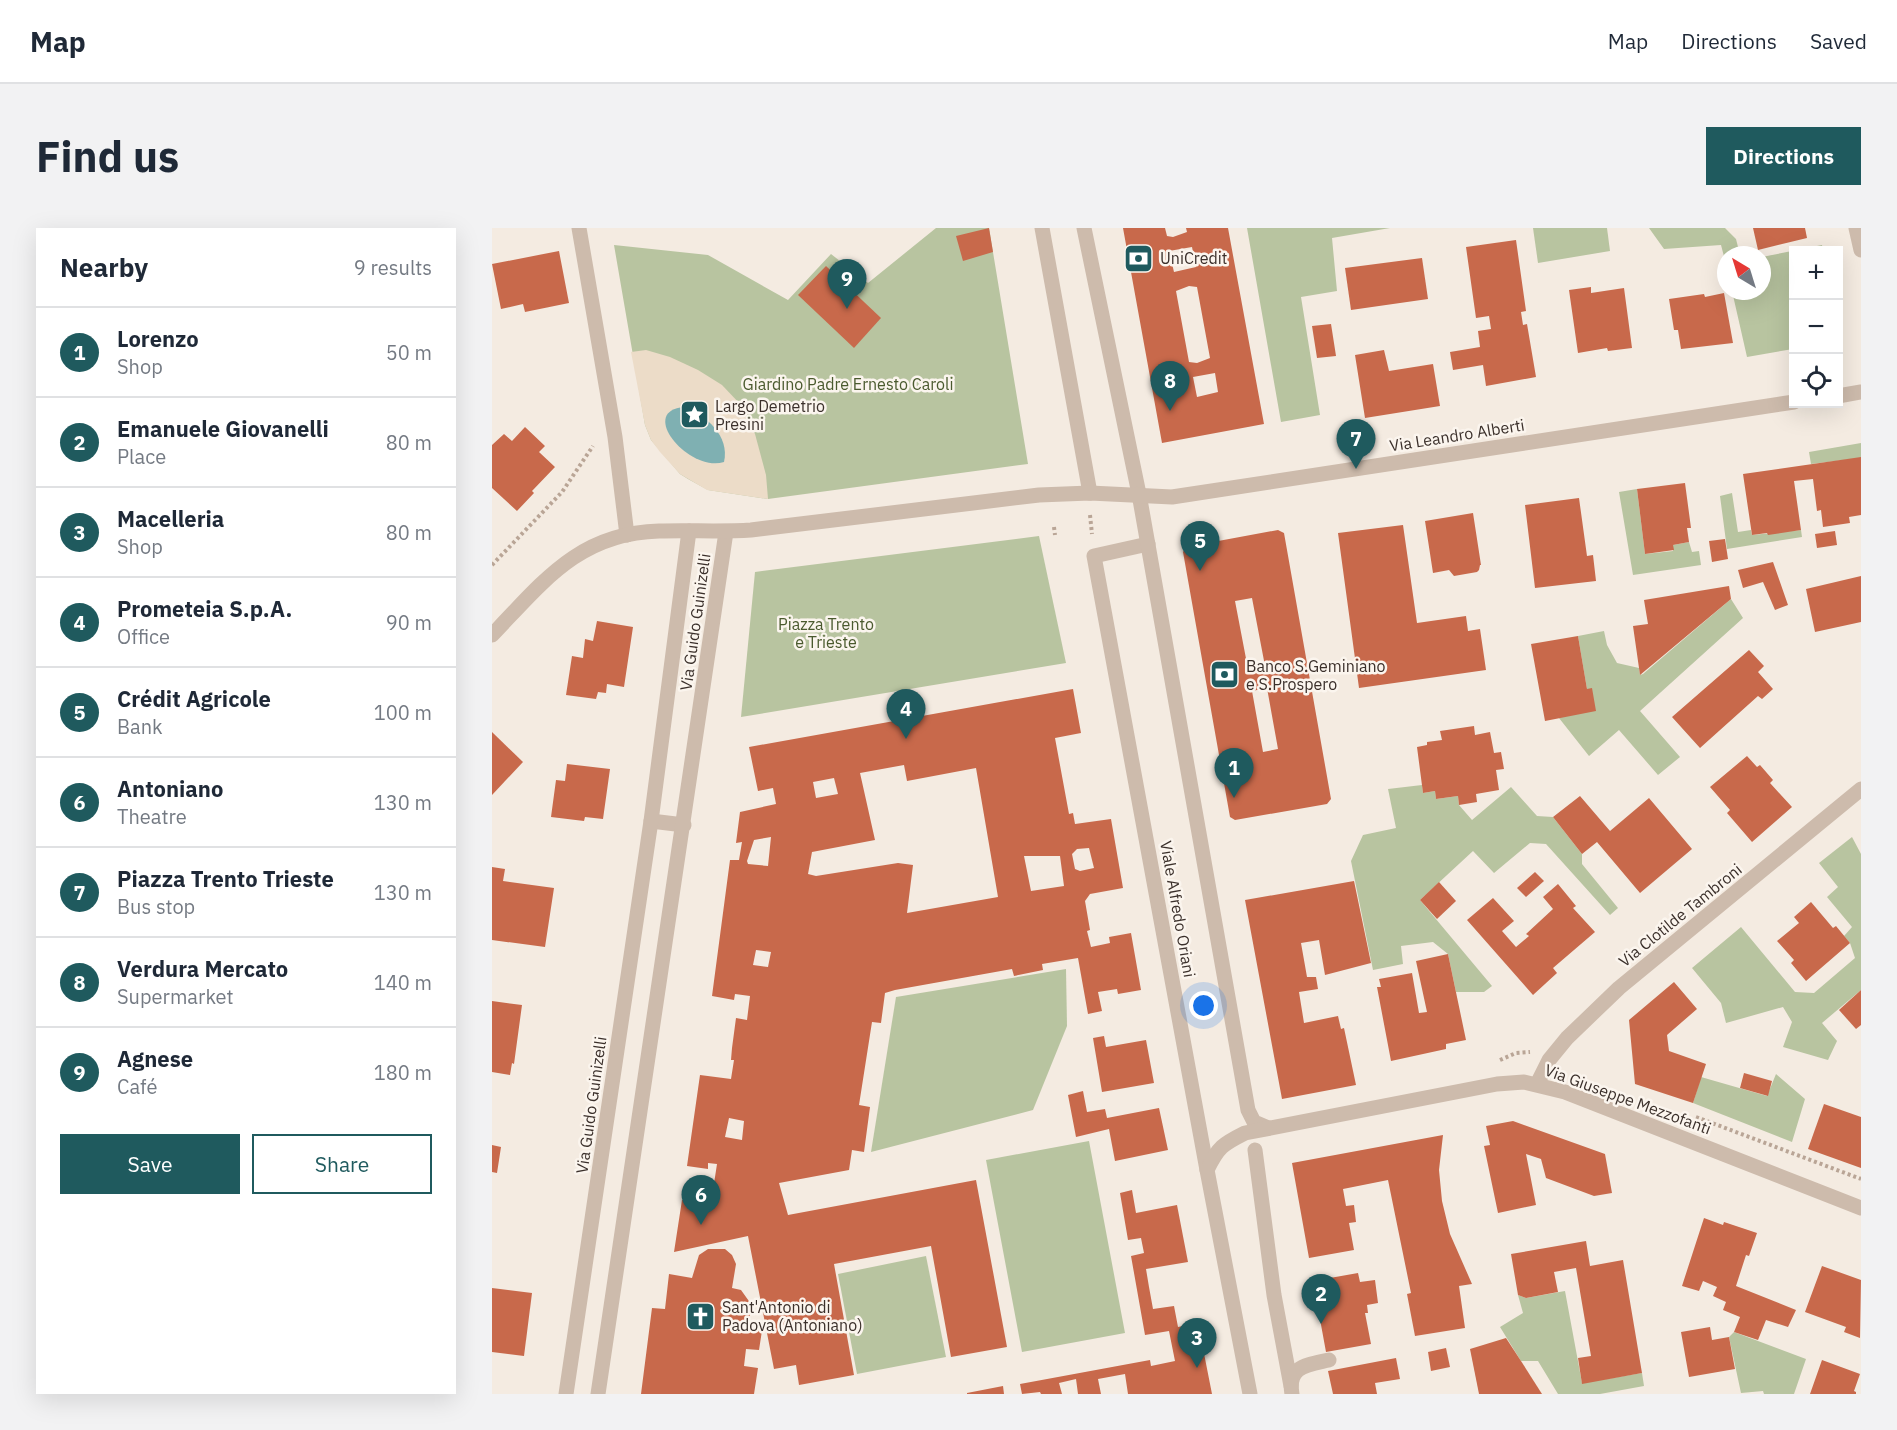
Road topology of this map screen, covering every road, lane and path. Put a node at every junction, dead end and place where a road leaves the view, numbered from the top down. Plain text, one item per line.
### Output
1 (579, 228) edge
2 (1042, 228) edge
3 (1084, 228) edge
4 (1856, 228) edge
5 (1861, 250) edge
6 (1861, 392) edge
7 (1843, 395) edge
8 (1789, 403) edge
9 (595, 443) dead end
10 (1090, 493) junction
11 (1139, 494) junction
12 (1054, 527) dead end
13 (689, 531) junction
14 (726, 532) junction
15 (627, 535) junction
16 (1055, 535) dead end
17 (1148, 544) junction
18 (492, 565) edge
19 (492, 635) edge
20 (1861, 789) edge
21 (651, 821) junction
22 (684, 825) junction
23 (1538, 1084) junction
24 (1686, 1113) dead end
25 (1268, 1128) junction
26 (1255, 1149) dead end
27 (1207, 1170) junction
28 (1861, 1179) edge
29 (1861, 1208) edge
30 (1329, 1360) dead end
31 (1292, 1390) edge
32 (566, 1394) edge
33 (598, 1394) edge
34 (1250, 1394) edge

1 - 15 street
2 - 10 street
3 - 11 street
4 - 5 street
6 - 7 street
8 - 11 street, Via Leandro Alberti
9 - 18 path
10 - 11 street, Via Leandro Alberti
10 - 14 street
11 - 17 street, Viale Alfredo Oriani
12 - 16 path
13 - 14 street
13 - 15 street
13 - 21 street, Via Guido Guinizelli
14 - 22 street, Via Guido Guinizelli
15 - 19 street
17 - 25 street, Viale Alfredo Oriani
17 - 27 street, Viale Alfredo Oriani
20 - 23 street, Via Clotilde Tambroni
21 - 22 street
21 - 32 street, Via Guido Guinizelli
22 - 33 street, Via Guido Guinizelli
23 - 25 street, Via Giuseppe Mezzofanti
23 - 29 street, Via Giuseppe Mezzofanti
24 - 28 path
25 - 27 street, Via Giuseppe Mezzofanti
26 - 31 street
27 - 34 street, Viale Alfredo Oriani
30 - 31 street

